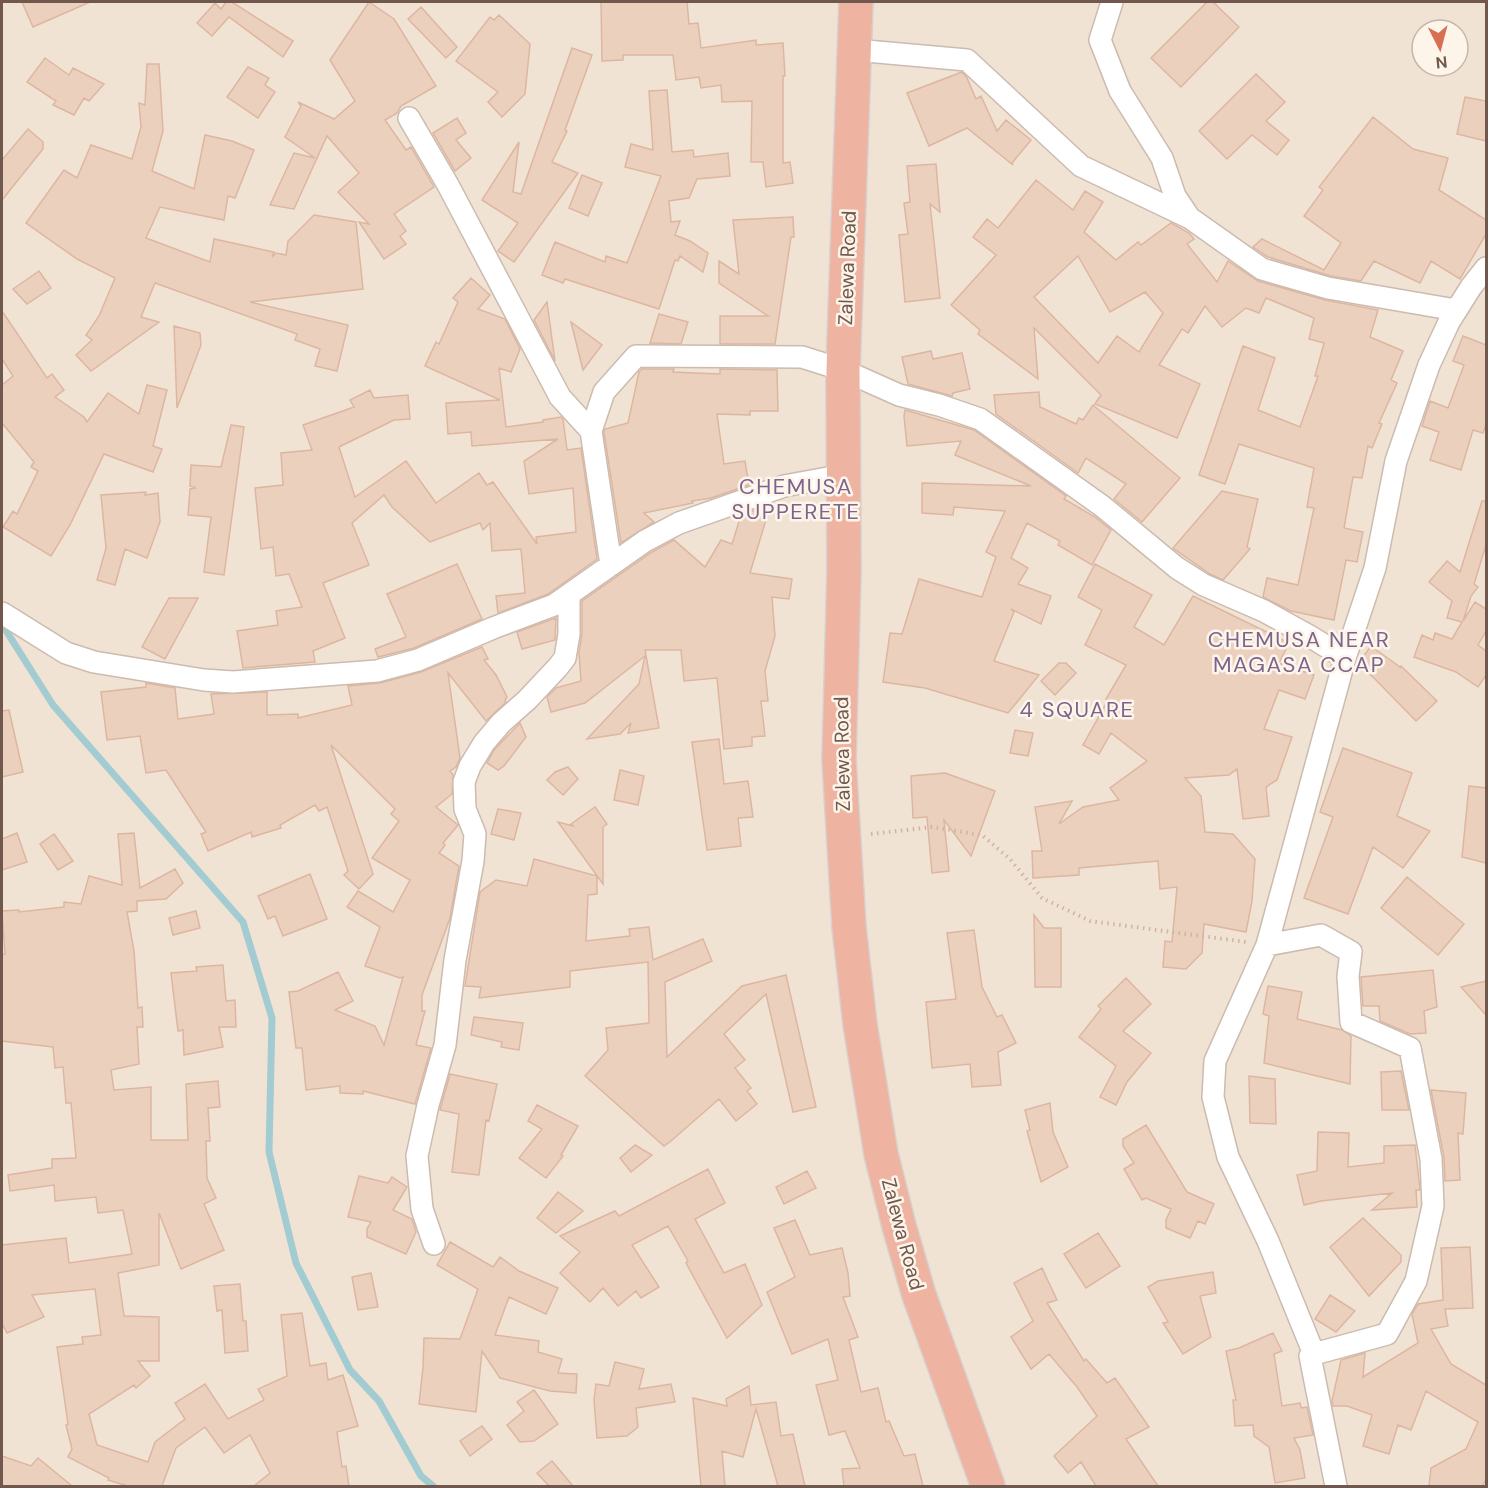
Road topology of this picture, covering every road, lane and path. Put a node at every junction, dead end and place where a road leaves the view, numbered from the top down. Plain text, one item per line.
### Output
1 (856, 2) edge
2 (1112, 2) edge
3 (855, 50) junction
4 (409, 118) dead end
5 (1190, 218) junction
6 (1486, 268) edge
7 (1456, 310) junction
8 (843, 370) junction
9 (591, 431) junction
10 (844, 475) junction
11 (611, 565) junction
12 (569, 595) junction
13 (2, 613) edge
14 (1346, 658) junction
15 (843, 838) junction
16 (1267, 945) junction
17 (434, 1244) dead end
18 (1314, 1354) junction
19 (988, 1486) edge
20 (1336, 1486) edge

1 - 3 highway, Zalewa Road
2 - 5 street
3 - 5 street
3 - 8 highway, Zalewa Road
4 - 9 street
5 - 7 street
6 - 7 street
7 - 14 street
8 - 9 street
8 - 10 highway, Zalewa Road
8 - 14 street
9 - 11 street
10 - 11 street
10 - 15 highway, Zalewa Road
11 - 12 street
12 - 13 street
12 - 17 street
14 - 16 street
15 - 16 path
15 - 19 highway, Zalewa Road
16 - 18 street
16 - 18 street
18 - 20 street

